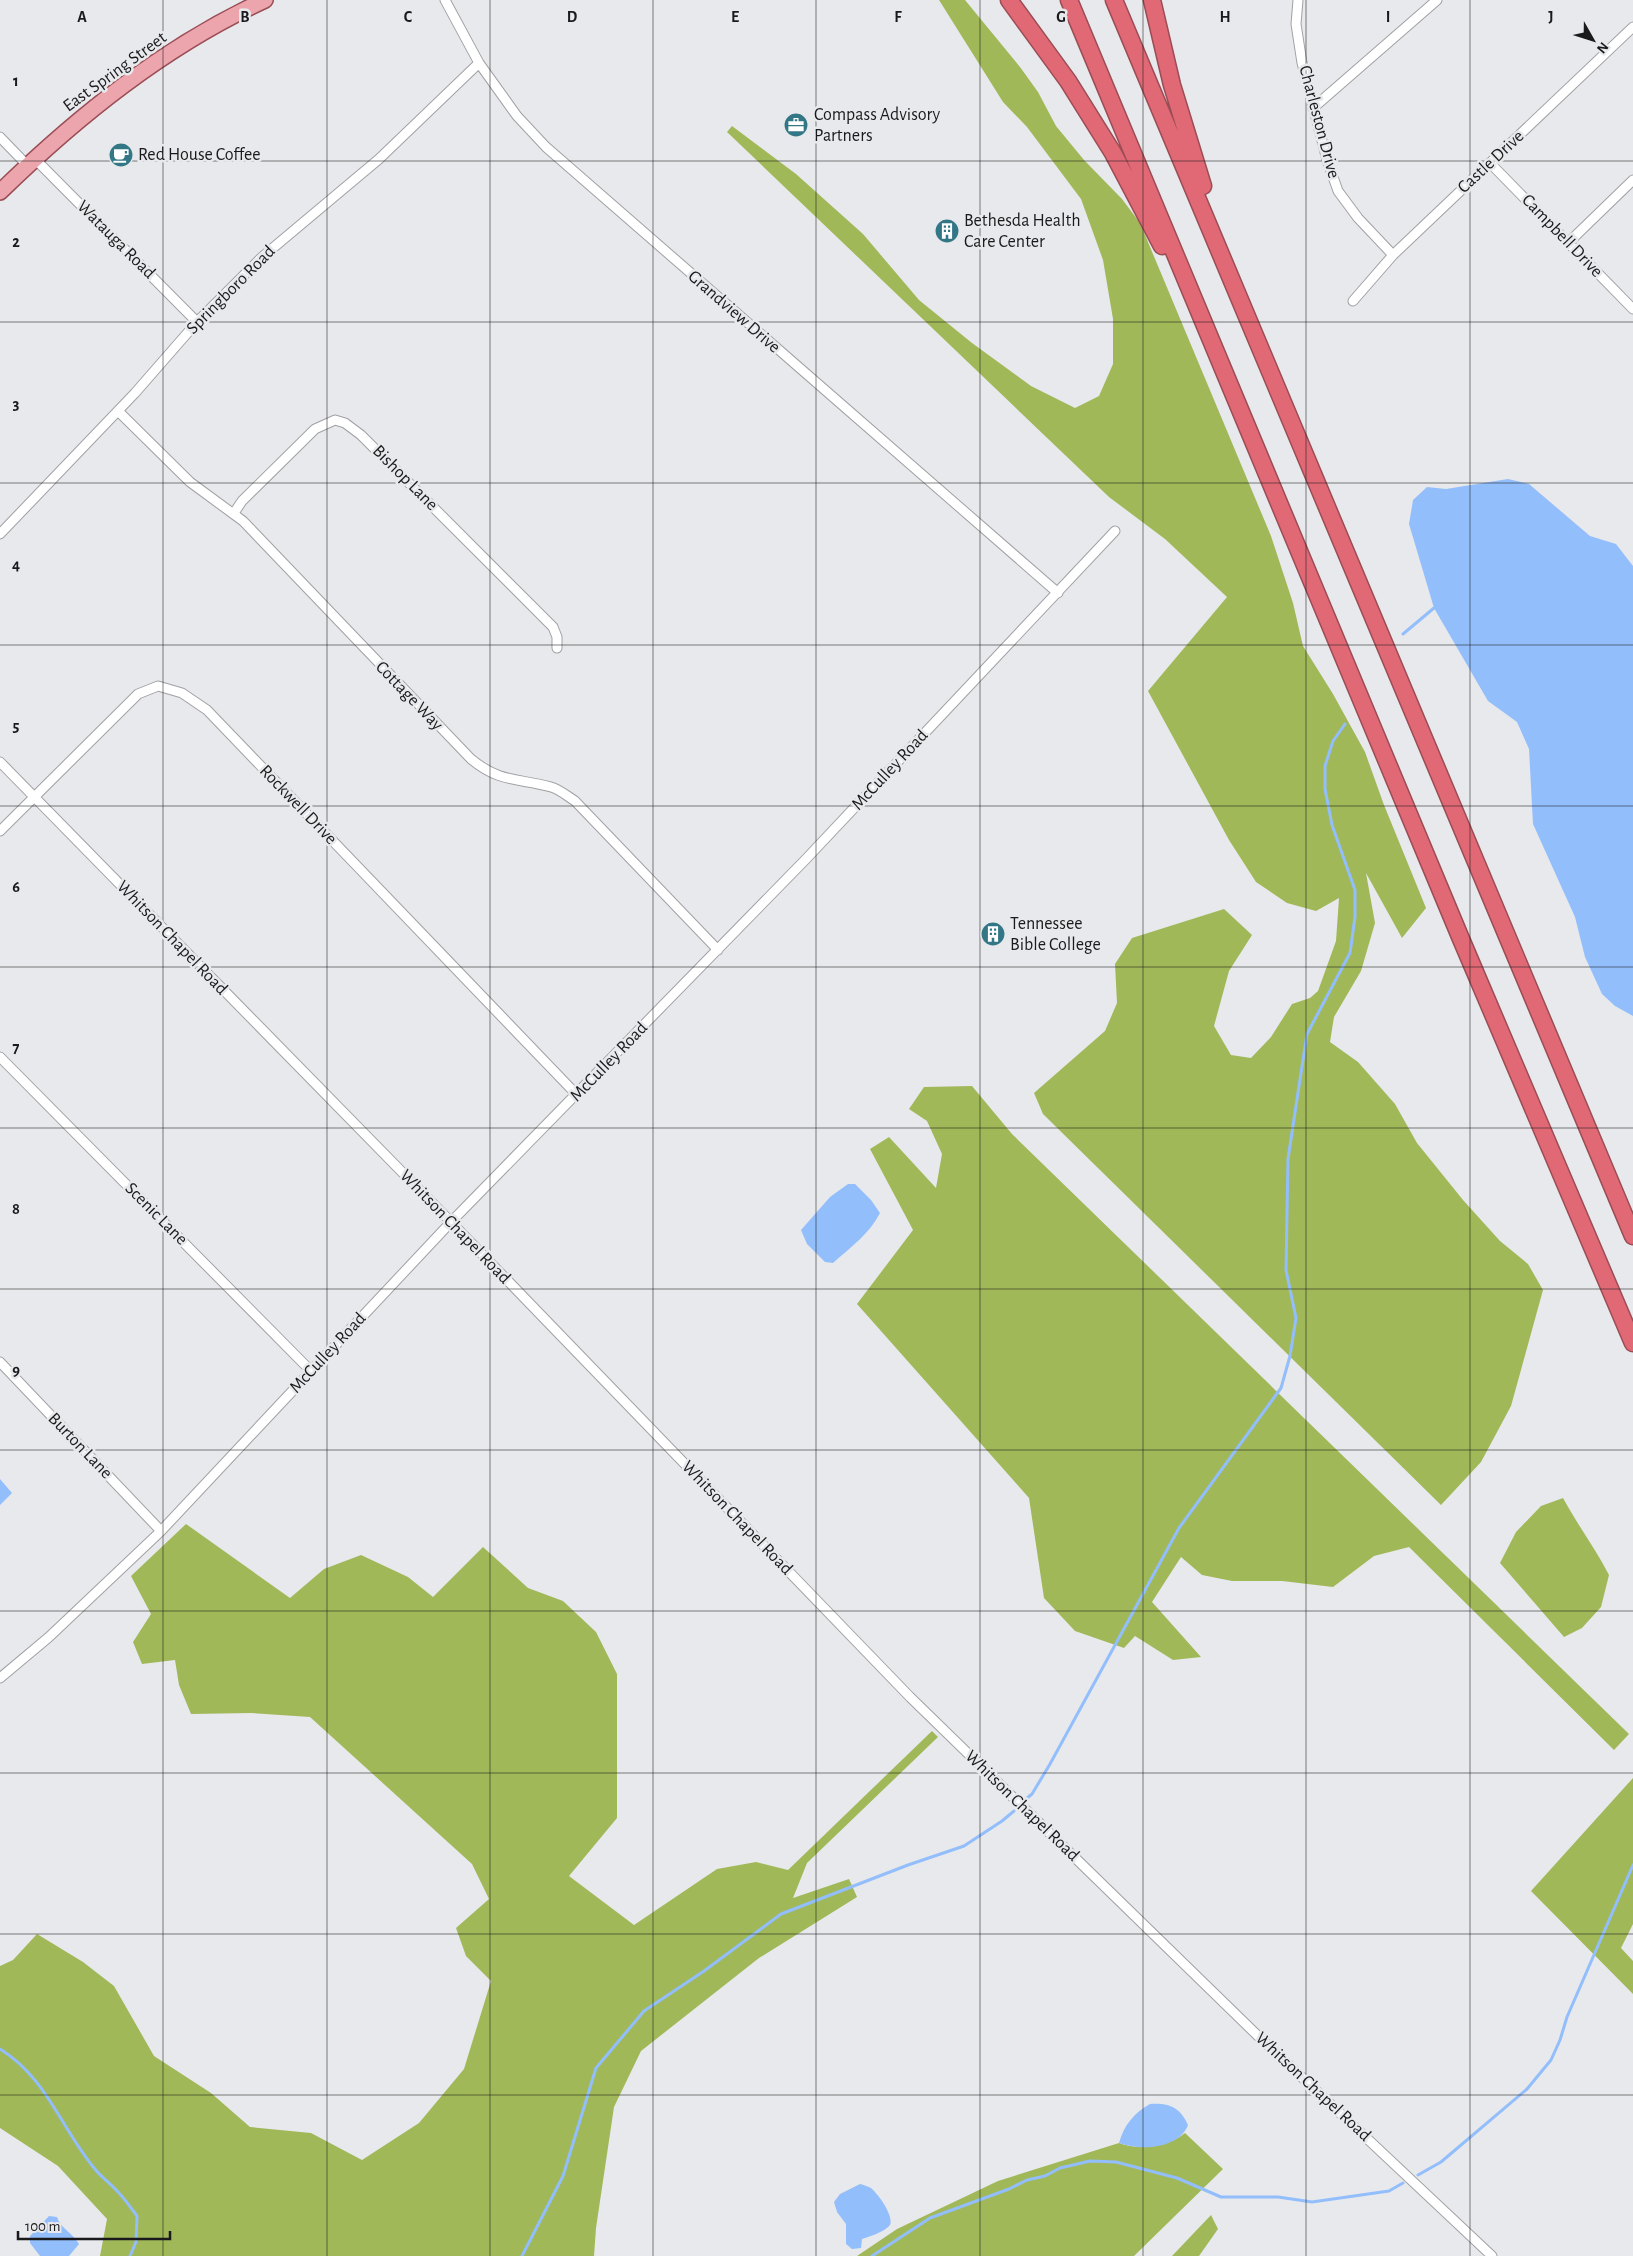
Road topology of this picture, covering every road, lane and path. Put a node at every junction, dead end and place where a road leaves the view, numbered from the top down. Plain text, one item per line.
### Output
1 (265, 0) edge
2 (445, 0) edge
3 (1009, 0) edge
4 (1069, 0) edge
5 (1114, 0) edge
6 (1152, 0) edge
7 (1298, 0) edge
8 (1437, 0) edge
9 (1633, 27) edge
10 (479, 63) junction
11 (1313, 108) junction
12 (0, 136) edge
13 (31, 162) junction
14 (1490, 163) junction
15 (1633, 180) edge
16 (0, 192) edge
17 (1569, 242) junction
18 (1393, 254) junction
19 (1232, 281) junction
20 (1353, 301) dead end
21 (1633, 309) edge
22 (197, 322) junction
23 (1212, 341) junction
24 (118, 411) junction
25 (234, 513) junction
26 (1115, 531) dead end
27 (0, 534) edge
28 (1058, 593) junction
29 (557, 648) dead end
30 (0, 762) edge
31 (34, 796) junction
32 (0, 831) edge
33 (718, 950) junction
34 (0, 1057) edge
35 (577, 1095) junction
36 (450, 1222) junction
37 (1633, 1236) edge
38 (1633, 1343) edge
39 (0, 1362) edge
40 (312, 1372) junction
41 (161, 1531) junction
42 (0, 1678) edge
43 (1492, 2256) edge

1 - 13 main road, East Spring Street
2 - 10 street, Grandview Drive
3 - 23 highway
4 - 23 highway
5 - 19 highway
6 - 19 highway
7 - 11 street, Charleston Drive
8 - 11 street
9 - 14 street, Castle Drive
10 - 22 street, Springboro Road
10 - 28 street, Grandview Drive
11 - 18 street, Charleston Drive
12 - 13 street, Watauga Road
13 - 16 main road, East Spring Street
13 - 22 street, Watauga Road
14 - 17 street, Campbell Drive
14 - 18 street, Castle Drive
15 - 17 street
17 - 21 street, Campbell Drive
18 - 20 street, Castle Drive
19 - 37 highway
22 - 24 street, Springboro Road
23 - 38 highway
24 - 25 street, Cottage Way
24 - 27 street, Springboro Road
25 - 29 street, Bishop Lane
25 - 33 street, Cottage Way
26 - 28 street
28 - 33 street, McCulley Road
30 - 31 street, Whitson Chapel Road
31 - 32 street, Rockwell Drive
31 - 35 street, Rockwell Drive
31 - 36 street, Whitson Chapel Road
33 - 35 street, McCulley Road
34 - 40 street, Scenic Lane
35 - 36 street, McCulley Road
36 - 40 street, McCulley Road
36 - 43 street, Whitson Chapel Road
39 - 41 street, Burton Lane
40 - 41 street, McCulley Road
41 - 42 street, McCulley Road

